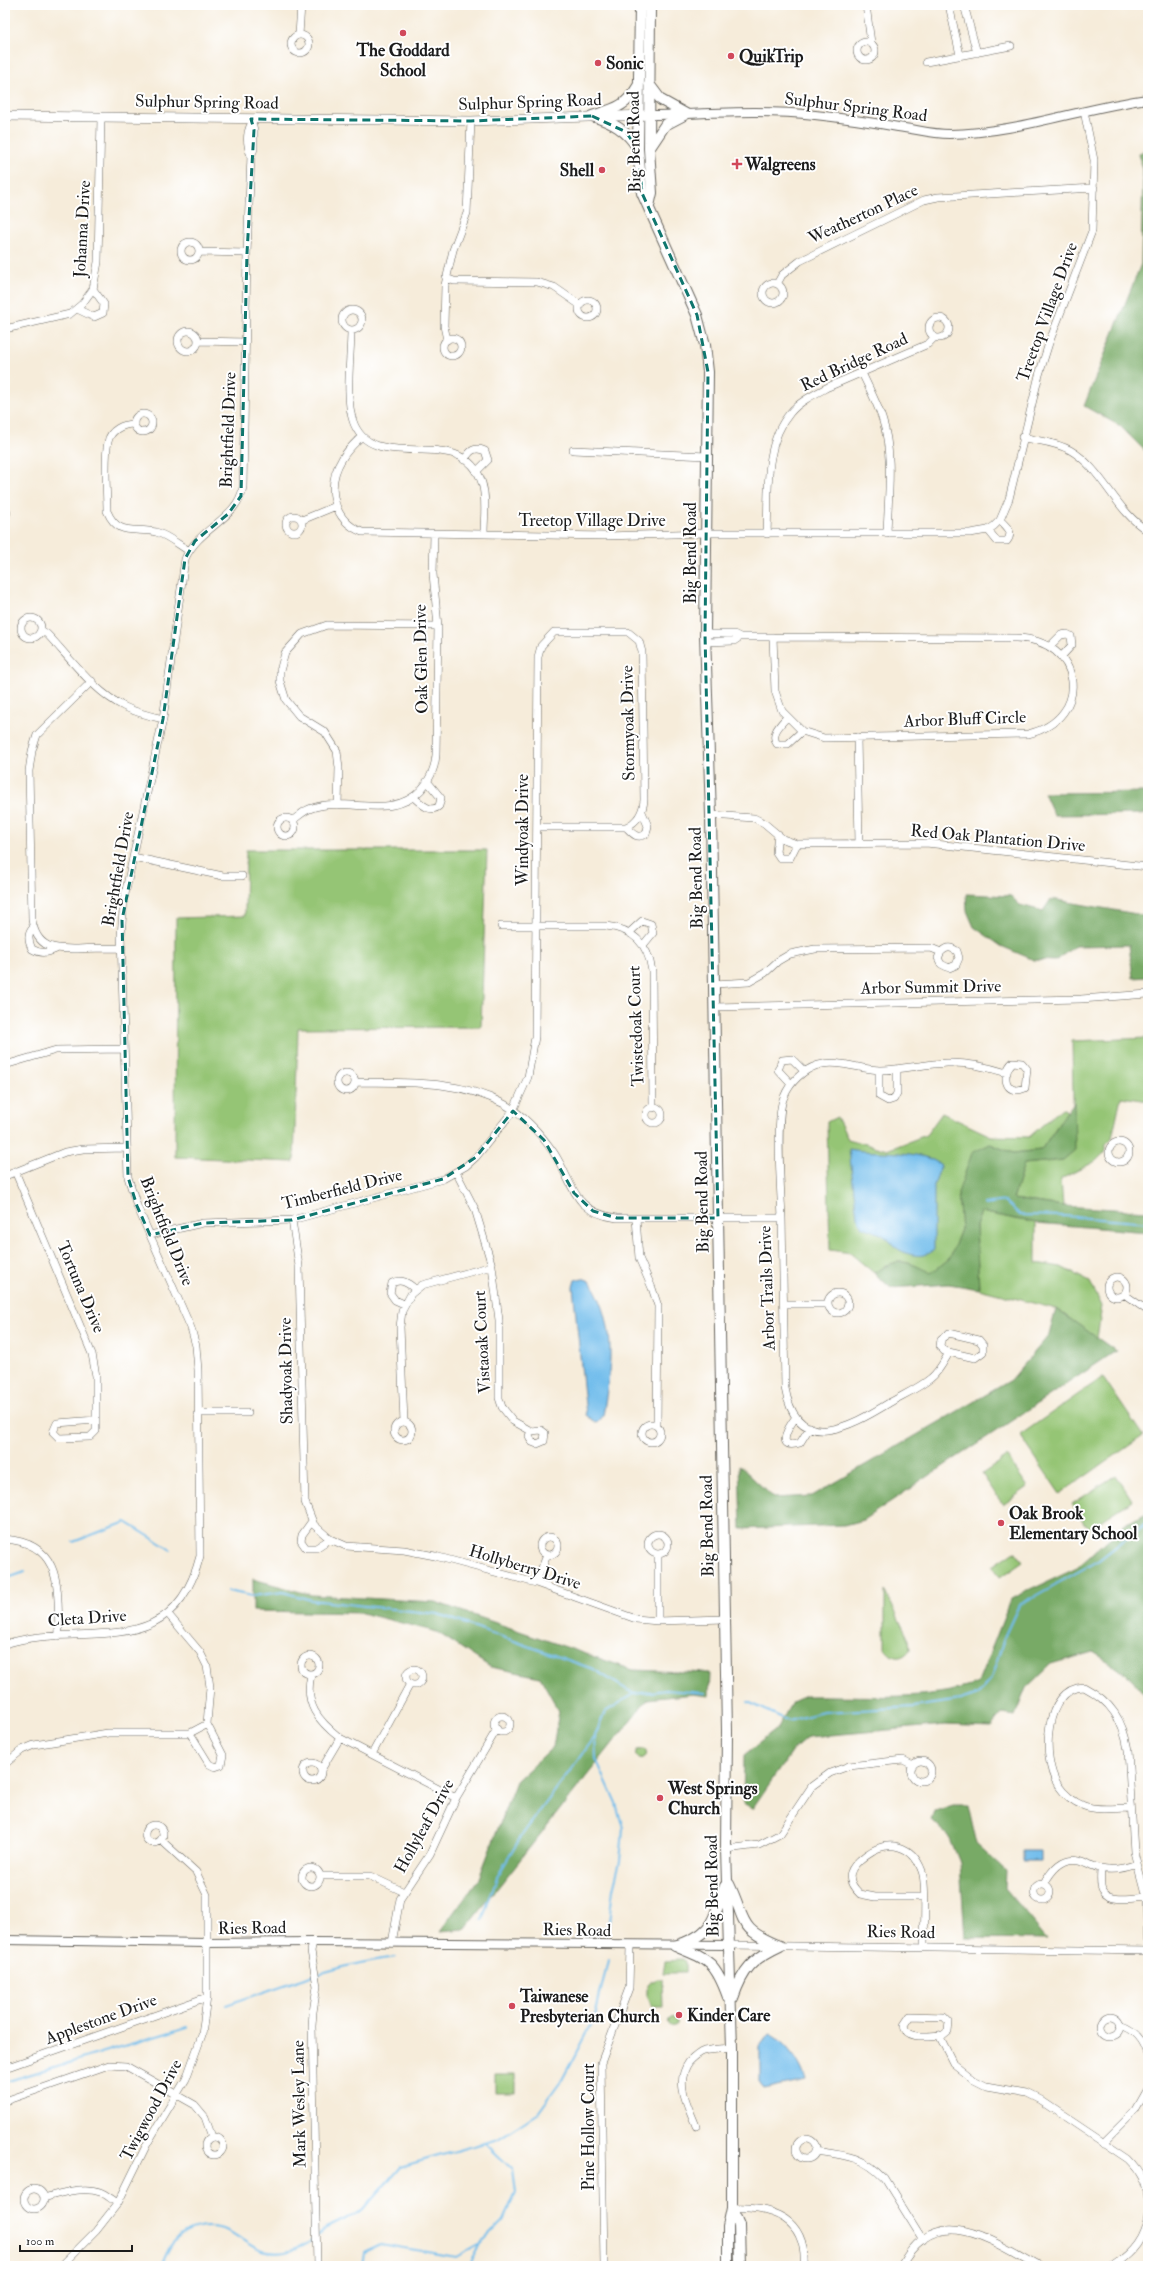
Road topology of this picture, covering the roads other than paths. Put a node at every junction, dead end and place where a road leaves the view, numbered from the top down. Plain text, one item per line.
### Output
1 (301, 5) edge
2 (640, 5) edge
3 (650, 5) edge
4 (866, 5) edge
5 (949, 5) edge
6 (964, 5) edge
7 (299, 35) dead end
8 (871, 43) dead end
9 (1011, 46) dead end
10 (977, 53) junction
11 (960, 55) junction
12 (926, 62) dead end
13 (644, 84) junction
14 (1148, 99) edge
15 (1084, 111) junction
16 (686, 114) junction
17 (644, 115) junction
18 (5, 116) edge
19 (592, 116) junction
20 (101, 117) junction
21 (251, 121) junction
22 (470, 121) junction
23 (644, 149) junction
24 (1094, 188) junction
25 (199, 252) dead end
26 (247, 253) junction
27 (446, 278) junction
28 (777, 284) dead end
29 (93, 289) junction
30 (580, 305) dead end
31 (77, 310) junction
32 (5, 329) edge
33 (351, 330) dead end
34 (935, 337) dead end
35 (447, 340) dead end
36 (198, 342) dead end
37 (245, 342) junction
38 (862, 373) junction
39 (134, 424) dead end
40 (362, 436) junction
41 (1022, 437) junction
42 (573, 450) dead end
43 (707, 456) junction
44 (464, 460) junction
45 (476, 472) junction
46 (336, 506) junction
47 (5, 507) edge
48 (5, 518) edge
49 (302, 520) dead end
50 (1000, 520) junction
51 (988, 530) junction
52 (1148, 531) edge
53 (706, 533) junction
54 (434, 534) junction
55 (484, 534) junction
56 (767, 534) junction
57 (887, 534) junction
58 (189, 551) junction
59 (438, 626) junction
60 (40, 630) dead end
61 (634, 635) joint
62 (774, 637) junction
63 (705, 638) junction
64 (1050, 646) junction
65 (1062, 656) junction
66 (92, 681) junction
67 (787, 717) junction
68 (163, 720) junction
69 (802, 731) junction
70 (857, 737) junction
71 (427, 782) junction
72 (413, 797) junction
73 (338, 805) junction
74 (642, 812) junction
75 (711, 815) junction
76 (292, 821) dead end
77 (537, 827) junction
78 (626, 827) junction
79 (778, 834) junction
80 (797, 844) junction
81 (859, 844) junction
82 (133, 857) junction
83 (1148, 867) edge
84 (242, 876) dead end
85 (501, 926) dead end
86 (536, 926) junction
87 (33, 928) junction
88 (630, 932) junction
89 (644, 944) junction
90 (122, 948) junction
91 (56, 949) junction
92 (941, 952) dead end
93 (714, 984) junction
94 (1148, 994) edge
95 (714, 1007) junction
96 (123, 1049) junction
97 (5, 1065) edge
98 (897, 1069) junction
99 (879, 1070) junction
100 (804, 1071) junction
101 (1007, 1073) dead end
102 (355, 1082) dead end
103 (791, 1084) junction
104 (653, 1108) dead end
105 (513, 1111) junction
106 (126, 1148) junction
107 (15, 1172) junction
108 (456, 1172) junction
109 (5, 1176) edge
110 (636, 1218) junction
111 (718, 1218) junction
112 (782, 1218) junction
113 (292, 1220) junction
114 (150, 1235) junction
115 (492, 1266) junction
116 (415, 1289) junction
117 (1124, 1294) dead end
118 (404, 1304) junction
119 (784, 1304) junction
120 (828, 1304) dead end
121 (1148, 1311) edge
122 (949, 1353) junction
123 (198, 1413) junction
124 (248, 1413) dead end
125 (796, 1417) junction
126 (96, 1420) junction
127 (404, 1422) dead end
128 (657, 1426) dead end
129 (810, 1428) junction
130 (531, 1431) dead end
131 (312, 1522) junction
132 (319, 1530) joint
133 (5, 1539) edge
134 (330, 1539) junction
135 (658, 1554) dead end
136 (547, 1555) dead end
137 (536, 1583) junction
138 (168, 1614) junction
139 (725, 1619) junction
140 (658, 1621) junction
141 (59, 1636) junction
142 (5, 1644) edge
143 (311, 1675) dead end
144 (410, 1684) dead end
145 (207, 1724) junction
146 (497, 1729) dead end
147 (190, 1733) junction
148 (340, 1738) junction
149 (372, 1754) junction
150 (5, 1764) edge
151 (914, 1765) dead end
152 (321, 1770) dead end
153 (456, 1798) junction
154 (1130, 1808) junction
155 (161, 1840) dead end
156 (726, 1849) junction
157 (1137, 1864) junction
158 (1101, 1869) junction
159 (320, 1876) dead end
160 (727, 1880) junction
161 (1044, 1884) dead end
162 (404, 1892) junction
163 (924, 1897) junction
164 (1146, 1897) junction
165 (5, 1940) edge
166 (313, 1942) junction
167 (207, 1943) junction
168 (392, 1943) junction
169 (729, 1945) junction
170 (630, 1946) junction
171 (675, 1946) junction
172 (780, 1946) junction
173 (924, 1947) junction
174 (1148, 1951) edge
175 (207, 1997) junction
176 (731, 2004) junction
177 (1120, 2025) dead end
178 (940, 2035) junction
179 (732, 2048) junction
180 (1148, 2055) edge
181 (5, 2068) edge
182 (1148, 2088) edge
183 (178, 2094) junction
184 (5, 2101) edge
185 (696, 2126) dead end
186 (212, 2137) dead end
187 (1103, 2143) junction
188 (816, 2151) dead end
189 (44, 2198) dead end
190 (1148, 2200) edge
191 (118, 2203) junction
192 (732, 2208) junction
193 (1148, 2214) edge
194 (923, 2240) junction
195 (61, 2266) edge
196 (317, 2266) edge
197 (604, 2266) edge
198 (728, 2266) edge
199 (740, 2266) edge
200 (804, 2266) edge
201 (901, 2266) edge
202 (1038, 2266) edge
203 (1113, 2266) edge

1 - 7 street
2 - 13 main road, Big Bend Road
3 - 13 main road, Big Bend Road
4 - 8 street
5 - 11 street
6 - 10 street
9 - 10 street
10 - 11 street
11 - 12 street
13 - 16 main road
13 - 17 main road, Big Bend Road
13 - 19 main road
14 - 15 street, Sulphur Spring Road
15 - 16 street, Sulphur Spring Road
15 - 24 street, Treetop Village Drive
16 - 17 street, Sulphur Spring Road
16 - 23 main road
17 - 19 main road, Sulphur Spring Road
17 - 23 main road, Big Bend Road
18 - 20 main road, Sulphur Spring Road
19 - 22 main road, Sulphur Spring Road
19 - 23 main road
20 - 21 main road, Sulphur Spring Road
20 - 29 street, Johanna Drive
21 - 22 main road, Sulphur Spring Road
21 - 26 street, Brightfield Drive
22 - 27 street
23 - 43 main road, Big Bend Road
24 - 28 street, Weatherton Place
24 - 41 street, Treetop Village Drive
25 - 26 street
26 - 37 street, Brightfield Drive
27 - 30 street
27 - 35 street
29 - 31 street, Johanna Drive
29 - 31 street
31 - 32 street
33 - 40 street
34 - 38 street, Red Bridge Road
36 - 37 street
37 - 58 street, Brightfield Drive
38 - 56 street, Red Bridge Road
38 - 57 street
39 - 58 street
40 - 44 street
40 - 46 street, Treetop Village Drive
41 - 50 street, Treetop Village Drive
41 - 52 street
42 - 43 street
43 - 53 main road, Big Bend Road
44 - 45 street
44 - 45 street
45 - 55 street
46 - 49 street
46 - 54 street, Treetop Village Drive
47 - 48 street
50 - 51 street, Treetop Village Drive
50 - 51 street
51 - 57 street, Treetop Village Drive
53 - 55 street, Treetop Village Drive
53 - 56 street, Treetop Village Drive
53 - 63 main road, Big Bend Road
54 - 55 street, Treetop Village Drive
54 - 59 street, Oak Glen Drive
56 - 57 street, Treetop Village Drive
58 - 68 street, Brightfield Drive
59 - 71 street, Oak Glen Drive
59 - 73 street
60 - 66 street
61 - 74 street, Stormyoak Drive
61 - 77 street, Windyoak Drive
62 - 63 street, Arbor Bluff Circle
62 - 64 street, Arbor Bluff Circle
62 - 67 street, Arbor Bluff Circle
63 - 75 main road, Big Bend Road
64 - 65 street, Arbor Bluff Circle
64 - 65 street
65 - 70 street, Arbor Bluff Circle
66 - 68 street
66 - 87 street
67 - 69 street, Arbor Bluff Circle
67 - 69 street
68 - 82 street, Brightfield Drive
69 - 70 street, Arbor Bluff Circle
70 - 81 street
71 - 72 street, Oak Glen Drive
71 - 72 street
72 - 73 street, Oak Glen Drive
73 - 76 street, Oak Glen Drive
74 - 78 street
74 - 78 street, Stormyoak Drive
75 - 79 street, Red Oak Plantation Drive
75 - 93 main road, Big Bend Road
77 - 78 street
77 - 86 street, Windyoak Drive
79 - 80 street, Red Oak Plantation Drive
79 - 80 street
80 - 81 street, Red Oak Plantation Drive
81 - 83 street, Red Oak Plantation Drive
82 - 84 street
82 - 90 street, Brightfield Drive
85 - 86 street, Twistedoak Court
86 - 88 street, Twistedoak Court
86 - 105 street, Windyoak Drive
87 - 91 street
87 - 91 street
88 - 89 street, Twistedoak Court
88 - 89 street, Twistedoak Court
89 - 104 street, Twistedoak Court
90 - 91 street
90 - 96 street, Brightfield Drive
92 - 93 street
93 - 95 main road, Big Bend Road
94 - 95 street, Arbor Summit Drive
95 - 111 main road, Big Bend Road
96 - 97 street
96 - 106 street, Brightfield Drive
98 - 99 street
98 - 99 street
98 - 101 street
99 - 100 street
100 - 103 street
100 - 103 street
102 - 105 street, Arbor Trails Drive
103 - 112 street
105 - 108 street, Timberfield Drive
105 - 110 street, Arbor Trails Drive
106 - 107 street
106 - 114 street, Brightfield Drive
107 - 109 street
107 - 126 street, Tortuna Drive
108 - 113 street, Timberfield Drive
108 - 115 street, Vistaoak Court
110 - 111 street, Arbor Trails Drive
110 - 128 street
111 - 112 street, Arbor Trails Drive
111 - 139 main road, Big Bend Road
112 - 119 street, Arbor Trails Drive
113 - 114 street, Timberfield Drive
113 - 131 street, Shadyoak Drive
114 - 123 street, Brightfield Drive
115 - 116 street
115 - 130 street, Vistaoak Court
116 - 118 street
116 - 118 street
117 - 121 street
118 - 127 street
119 - 120 street
119 - 125 street, Arbor Trails Drive
122 - 122 street
122 - 129 street
123 - 124 street
123 - 138 street, Brightfield Drive
125 - 129 street, Arbor Trails Drive
125 - 129 street
126 - 126 street, Tortuna Drive
131 - 132 street, Shadyoak Drive
131 - 134 street
132 - 134 street, Hollyberry Drive
133 - 141 street
134 - 137 street, Hollyberry Drive
135 - 140 street
136 - 137 street
137 - 140 street, Hollyberry Drive
138 - 141 street, Cleta Drive
138 - 145 street
139 - 140 street, Hollyberry Drive
139 - 156 main road, Big Bend Road
141 - 142 street, Cleta Drive
143 - 148 street
144 - 149 street
145 - 147 street
145 - 147 street
146 - 153 street, Hollyleaf Drive
147 - 150 street
148 - 149 street
148 - 152 street
149 - 153 street
151 - 156 street
153 - 162 street, Hollyleaf Drive
154 - 154 street
154 - 157 street
155 - 167 street, Twigwood Drive
156 - 160 main road, Big Bend Road
157 - 158 street
157 - 164 street
158 - 161 street
158 - 164 street
159 - 162 street
160 - 169 main road, Big Bend Road
160 - 171 main road
160 - 172 main road
162 - 168 street, Hollyleaf Drive
163 - 163 street
163 - 173 street
164 - 174 street
165 - 167 street, Ries Road
166 - 167 street, Ries Road
166 - 168 street, Ries Road
166 - 196 street, Mark Wesley Lane
167 - 175 street, Twigwood Drive
168 - 170 street, Ries Road
169 - 171 street, Ries Road
169 - 172 street, Ries Road
169 - 176 main road, Big Bend Road
170 - 171 street, Ries Road
170 - 197 street, Pine Hollow Court
171 - 176 main road
172 - 173 street, Ries Road
172 - 176 main road
173 - 174 street, Ries Road
175 - 181 street, Applestone Drive
175 - 183 street, Twigwood Drive
176 - 179 main road, Big Bend Road
177 - 180 street
178 - 178 street
178 - 187 street
179 - 185 street
179 - 192 main road, Big Bend Road
182 - 187 street
183 - 184 street
183 - 186 street
183 - 191 street, Twigwood Drive
187 - 190 street
188 - 194 street
189 - 191 street
191 - 195 street, Twigwood Drive
192 - 198 main road, Big Bend Road
192 - 199 main road, Big Bend Road
192 - 200 street
193 - 203 street
194 - 201 street
194 - 202 street

